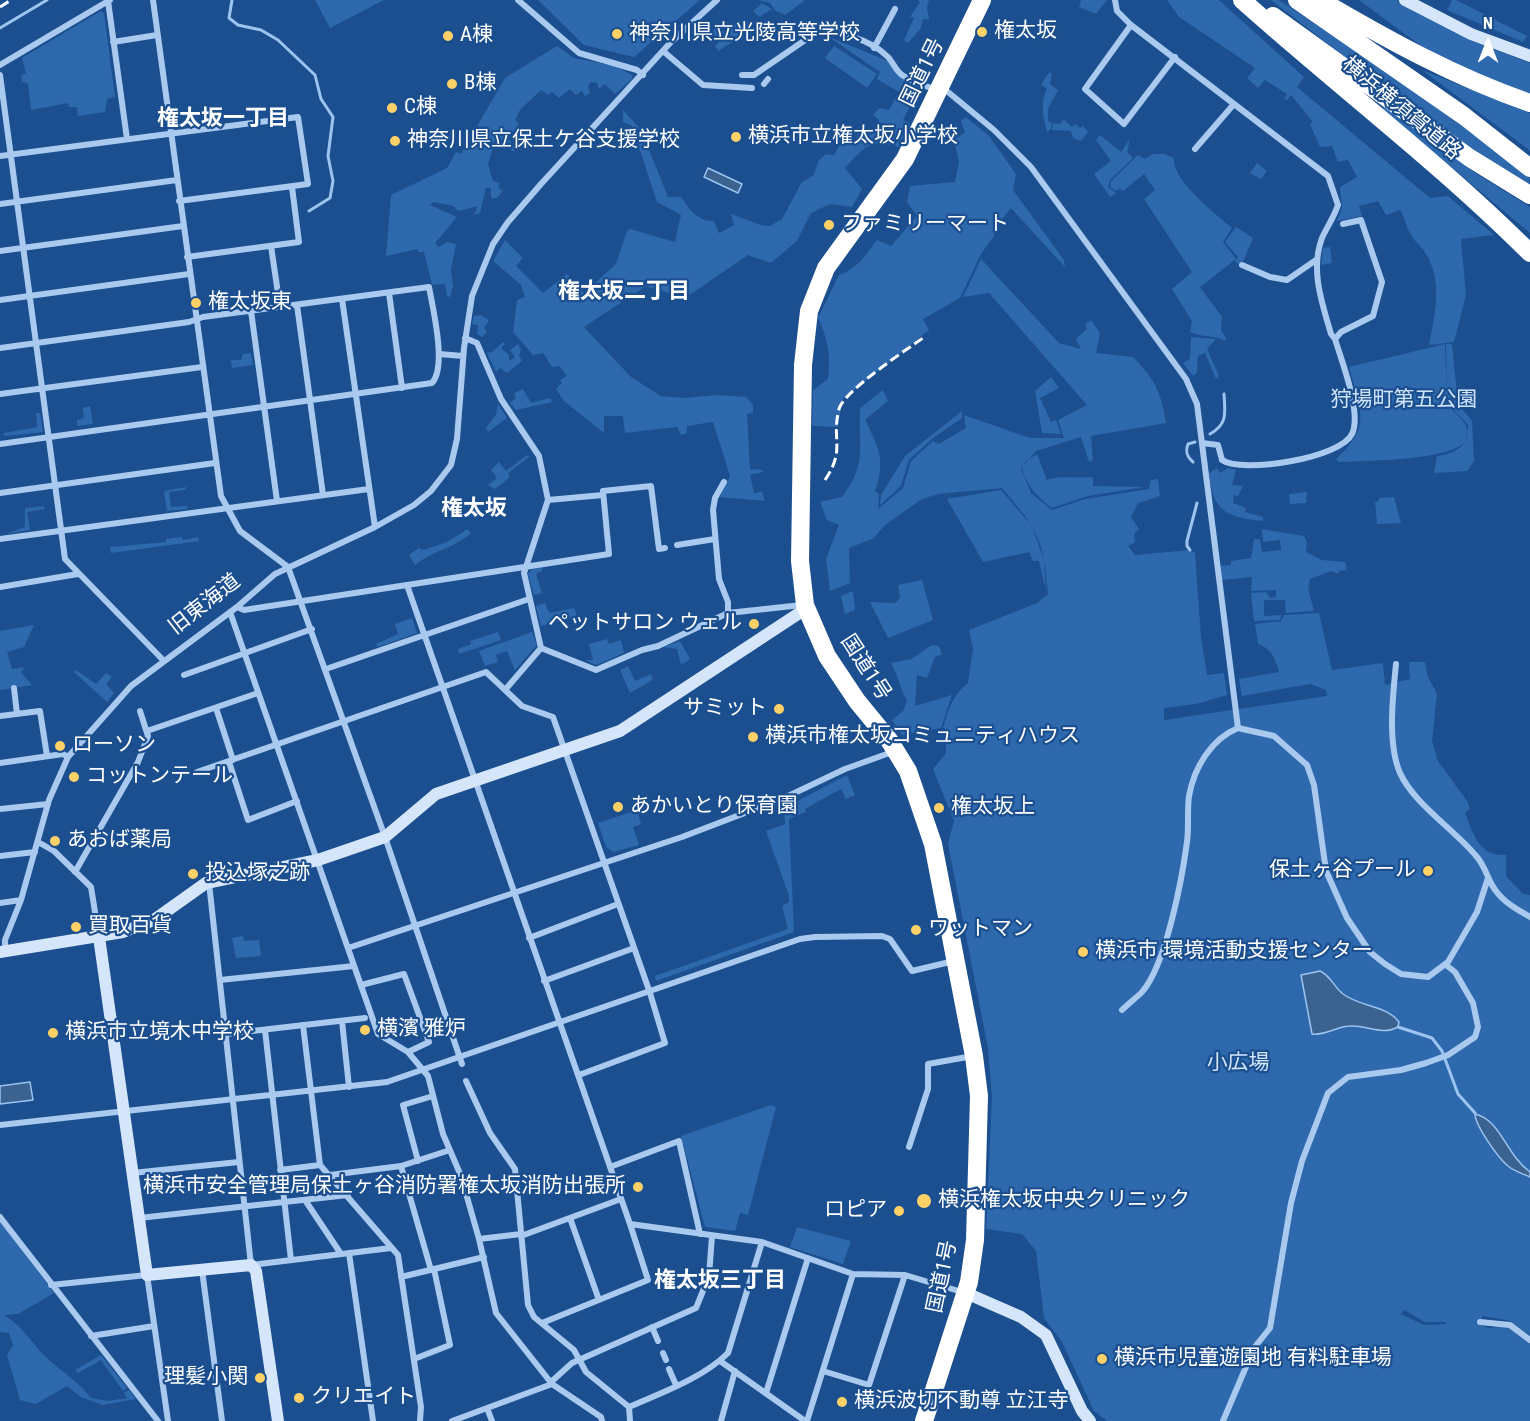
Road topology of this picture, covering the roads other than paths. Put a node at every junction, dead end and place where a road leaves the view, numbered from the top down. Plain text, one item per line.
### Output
1 (153, 0) edge
2 (518, 0) edge
3 (717, 0) edge
4 (982, 0) edge
5 (1115, 0) edge
6 (1242, 0) edge
7 (1251, 0) edge
8 (1297, 0) edge
9 (1320, 0) edge
10 (1405, 0) edge
11 (109, 1) edge
12 (895, 9) dead end
13 (1131, 25) junction
14 (158, 35) junction
15 (113, 42) junction
16 (874, 48) junction
17 (663, 51) junction
18 (1530, 56) edge
19 (1174, 57) junction
20 (0, 65) edge
21 (0, 75) edge
22 (643, 75) junction
23 (742, 75) dead end
24 (752, 88) dead end
25 (940, 89) junction
26 (1530, 103) edge
27 (1234, 104) junction
28 (171, 133) junction
29 (127, 138) junction
30 (1196, 149) dead end
31 (10, 154) junction
32 (0, 156) edge
33 (1530, 168) edge
34 (177, 180) junction
35 (292, 187) junction
36 (1530, 195) edge
37 (180, 201) junction
38 (17, 202) junction
39 (0, 204) edge
40 (1343, 224) dead end
41 (183, 226) junction
42 (271, 246) junction
43 (23, 248) junction
44 (0, 251) edge
45 (1530, 253) edge
46 (187, 257) junction
47 (1316, 260) junction
48 (1242, 265) dead end
49 (189, 274) junction
50 (389, 292) junction
51 (29, 296) junction
52 (342, 299) junction
53 (0, 300) edge
54 (297, 304) junction
55 (280, 307) junction
56 (251, 311) junction
57 (195, 319) junction
58 (465, 338) junction
59 (1335, 339) junction
60 (36, 343) junction
61 (0, 348) edge
62 (439, 354) junction
63 (463, 356) junction
64 (202, 367) junction
65 (42, 388) junction
66 (402, 388) junction
67 (0, 394) edge
68 (356, 394) junction
69 (310, 401) junction
70 (264, 407) junction
71 (208, 414) junction
72 (49, 437) junction
73 (1202, 443) junction
74 (0, 444) edge
75 (215, 463) junction
76 (724, 482) dead end
77 (55, 485) junction
78 (369, 489) junction
79 (0, 493) edge
80 (323, 495) junction
81 (603, 495) junction
82 (277, 501) junction
83 (548, 501) junction
84 (227, 508) junction
85 (375, 527) junction
86 (60, 531) junction
87 (0, 539) edge
88 (715, 539) junction
89 (677, 545) dead end
90 (665, 548) dead end
91 (525, 566) junction
92 (288, 567) junction
93 (78, 574) junction
94 (407, 585) junction
95 (0, 587) edge
96 (530, 599) junction
97 (302, 601) junction
98 (806, 606) junction
99 (237, 607) junction
100 (230, 612) junction
101 (728, 613) junction
102 (312, 629) junction
103 (424, 635) junction
104 (541, 648) junction
105 (244, 653) junction
106 (164, 661) junction
107 (1396, 664) dead end
108 (326, 669) junction
109 (184, 675) dead end
110 (443, 687) junction
111 (14, 688) dead end
112 (505, 690) junction
113 (258, 693) junction
114 (216, 708) junction
115 (140, 711) dead end
116 (17, 714) junction
117 (0, 716) edge
118 (345, 721) junction
119 (1238, 728) junction
120 (147, 731) junction
121 (277, 744) junction
122 (564, 750) junction
123 (896, 751) junction
124 (47, 756) junction
125 (68, 757) junction
126 (231, 761) junction
127 (0, 763) edge
128 (196, 772) dead end
129 (474, 781) junction
130 (297, 801) junction
131 (48, 804) junction
132 (0, 809) edge
133 (386, 837) junction
134 (38, 842) junction
135 (34, 852) junction
136 (0, 856) edge
137 (318, 860) junction
138 (603, 861) junction
139 (75, 872) junction
140 (1488, 878) junction
141 (209, 882) junction
142 (513, 894) junction
143 (21, 900) junction
144 (0, 903) edge
145 (618, 904) junction
146 (1530, 917) edge
147 (416, 926) junction
148 (99, 937) junction
149 (529, 938) junction
150 (348, 948) junction
151 (634, 948) junction
152 (3, 952) edge
153 (955, 961) junction
154 (1446, 965) junction
155 (354, 966) junction
156 (220, 980) junction
157 (544, 981) junction
158 (362, 985) junction
159 (650, 993) junction
160 (1122, 1010) dead end
161 (368, 1017) junction
162 (342, 1021) junction
163 (560, 1024) junction
164 (303, 1025) junction
165 (265, 1030) junction
166 (226, 1034) junction
167 (408, 1052) junction
168 (974, 1056) junction
169 (461, 1061) junction
170 (425, 1071) junction
171 (579, 1076) junction
172 (466, 1081) dead end
173 (349, 1087) junction
174 (312, 1091) junction
175 (272, 1096) junction
176 (433, 1096) junction
177 (233, 1100) junction
178 (123, 1112) junction
179 (0, 1125) edge
180 (909, 1147) dead end
181 (450, 1150) junction
182 (418, 1161) junction
183 (239, 1162) junction
184 (320, 1165) junction
185 (401, 1166) junction
186 (610, 1167) junction
187 (280, 1170) junction
188 (132, 1173) junction
189 (330, 1175) junction
190 (348, 1195) junction
191 (621, 1199) junction
192 (305, 1200) junction
193 (284, 1202) junction
194 (244, 1206) junction
195 (0, 1217) edge
196 (138, 1218) junction
197 (570, 1218) junction
198 (630, 1224) junction
199 (700, 1234) junction
200 (521, 1235) junction
201 (712, 1236) junction
202 (479, 1239) junction
203 (762, 1242) junction
204 (391, 1248) junction
205 (349, 1253) junction
206 (341, 1254) junction
207 (484, 1257) junction
208 (808, 1258) junction
209 (291, 1260) junction
210 (251, 1265) junction
211 (432, 1269) junction
212 (202, 1270) junction
213 (853, 1274) junction
214 (147, 1275) junction
215 (905, 1275) junction
216 (401, 1277) junction
217 (51, 1285) junction
218 (966, 1293) junction
219 (599, 1300) junction
220 (1480, 1322) dead end
221 (542, 1323) junction
222 (154, 1326) junction
223 (652, 1327) junction
224 (91, 1336) junction
225 (1530, 1340) edge
226 (414, 1359) junction
227 (579, 1360) junction
228 (666, 1360) dead end
229 (720, 1361) junction
230 (669, 1369) dead end
231 (735, 1371) junction
232 (823, 1371) junction
233 (551, 1383) junction
234 (676, 1385) junction
235 (766, 1393) junction
236 (629, 1407) junction
237 (487, 1408) junction
238 (155, 1420) edge
239 (168, 1421) edge
240 (222, 1421) edge
241 (278, 1421) edge
242 (373, 1421) edge
243 (420, 1421) edge
244 (452, 1421) edge
245 (492, 1421) edge
246 (602, 1421) edge
247 (630, 1421) edge
248 (721, 1421) edge
249 (806, 1421) edge
250 (924, 1421) edge
251 (1090, 1421) edge
252 (1223, 1421) edge

1 - 14 street
2 - 22 street
3 - 17 street, 旧東海道
4 - 25 highway, 国道1号
5 - 13 street
6 - 45 highway, 横浜横須賀道路
7 - 36 highway
8 - 33 highway, 横浜横須賀道路
9 - 26 highway
10 - 18 street
11 - 15 street
11 - 20 street
12 - 16 street
13 - 19 street
13 - 19 street
14 - 15 street
14 - 28 street
15 - 29 street
16 - 23 street
16 - 25 street
17 - 22 street, 旧東海道
17 - 24 street
19 - 27 street
21 - 31 street
22 - 58 street, 旧東海道
25 - 73 street
25 - 98 highway, 国道1号
27 - 30 street
27 - 47 street
28 - 29 street
28 - 34 street
28 - 35 street
29 - 31 street
31 - 32 street
31 - 38 street
34 - 37 street
34 - 38 street
35 - 37 street
35 - 42 street
37 - 41 street
38 - 39 street
38 - 43 street
40 - 59 street
41 - 43 street
41 - 46 street
42 - 46 street
42 - 55 street
43 - 44 street
43 - 51 street
46 - 49 street
47 - 48 street
47 - 59 street
49 - 51 street
49 - 57 street
50 - 52 street
50 - 62 street
50 - 66 street
51 - 53 street
51 - 60 street
52 - 54 street
52 - 68 street
54 - 55 street
54 - 69 street
55 - 56 street
56 - 57 street
56 - 70 street
57 - 60 street
57 - 64 street
58 - 63 street, 旧東海道
58 - 83 street
59 - 73 street
60 - 61 street
60 - 65 street
62 - 63 street
62 - 66 street
63 - 85 street, 旧東海道
64 - 65 street
64 - 71 street
65 - 67 street
65 - 72 street
66 - 68 street
68 - 69 street
68 - 78 street
69 - 70 street
69 - 80 street
70 - 71 street
70 - 82 street
71 - 72 street
71 - 75 street
72 - 74 street
72 - 77 street
73 - 119 street
75 - 77 street
75 - 84 street
76 - 88 street
77 - 79 street
77 - 86 street
78 - 80 street
78 - 85 street
80 - 82 street
81 - 83 street
81 - 90 street
81 - 91 street
82 - 84 street
83 - 91 street
84 - 86 street
84 - 92 street
85 - 92 street, 旧東海道
86 - 87 street
86 - 93 street
88 - 89 street
88 - 101 street
91 - 94 street
91 - 96 street
92 - 97 street
92 - 99 street, 旧東海道
93 - 95 street
93 - 106 street
94 - 97 street
94 - 103 street
96 - 103 street
96 - 104 street
97 - 99 street
97 - 102 street
98 - 101 street
98 - 122 street
98 - 123 highway, 国道1号
99 - 100 street, 旧東海道
100 - 105 street
100 - 106 street, 旧東海道
101 - 104 street
102 - 105 street
102 - 108 street
103 - 108 street
103 - 110 street
104 - 112 street
105 - 109 street
105 - 113 street
106 - 125 street, 旧東海道
107 - 140 street
108 - 118 street
110 - 112 street
110 - 118 street
110 - 129 street
111 - 116 street
112 - 122 street
113 - 114 street
113 - 121 street
114 - 120 street
114 - 126 street
115 - 120 street
116 - 117 street
116 - 124 street
118 - 121 street
118 - 133 street
119 - 154 street
119 - 160 street
120 - 139 street
121 - 126 street
121 - 130 street
122 - 129 street
122 - 138 street
123 - 138 street
123 - 153 highway, 国道1号
124 - 125 street
124 - 127 street
125 - 131 street, 旧東海道
126 - 128 street
126 - 130 street
129 - 133 street
129 - 142 street
130 - 137 street
131 - 132 street
131 - 134 street, 旧東海道
133 - 137 street
133 - 147 street
134 - 135 street, 旧東海道
134 - 139 street
135 - 136 street
135 - 143 street, 旧東海道
137 - 141 street
137 - 150 street
138 - 142 street
138 - 145 street
139 - 148 street
140 - 146 street
140 - 154 street
141 - 148 street
141 - 156 street
142 - 147 street
142 - 149 street
143 - 144 street
143 - 152 street, 旧東海道
145 - 149 street
145 - 151 street
147 - 150 street
147 - 169 street
148 - 152 street
148 - 178 street
149 - 157 street
150 - 155 street
151 - 157 street
151 - 159 street
153 - 159 street
153 - 168 highway, 国道1号
154 - 252 street
155 - 156 street
155 - 158 street
156 - 166 street
157 - 163 street
158 - 161 street
158 - 167 street
159 - 163 street
159 - 171 street
161 - 162 street
161 - 167 street
162 - 164 street
162 - 173 street
163 - 169 street
163 - 171 street
164 - 165 street
164 - 174 street
165 - 166 street
165 - 175 street
166 - 177 street
167 - 170 street
168 - 180 street
168 - 218 highway, 国道1号
169 - 170 street
170 - 173 street
170 - 176 street
171 - 186 street
172 - 200 street
173 - 174 street
174 - 175 street
174 - 184 street
175 - 177 street
175 - 187 street
176 - 181 street
176 - 182 street
177 - 178 street
177 - 183 street
178 - 179 street
178 - 188 street
181 - 182 street
181 - 202 street
182 - 185 street
183 - 188 street
183 - 194 street
184 - 187 street
184 - 189 street
185 - 189 street
185 - 211 street
186 - 191 street
186 - 199 street
187 - 193 street
188 - 196 street
189 - 190 street
190 - 192 street
190 - 204 street
191 - 197 street
191 - 198 street
192 - 193 street
192 - 206 street
193 - 194 street
193 - 209 street
194 - 196 street
194 - 210 street
195 - 217 street
196 - 214 street
197 - 200 street
197 - 219 street
198 - 199 street
198 - 219 street
199 - 201 street
200 - 202 street
200 - 221 street
201 - 203 street
201 - 223 street
202 - 207 street
203 - 208 street
203 - 229 street
204 - 205 street
204 - 216 street
205 - 206 street
205 - 242 street
206 - 209 street
207 - 211 street
207 - 233 street
208 - 213 street
208 - 235 street
209 - 210 street
210 - 212 street
210 - 241 street
211 - 216 street
211 - 226 street
212 - 214 street
212 - 240 street
213 - 215 street
213 - 232 street
214 - 217 street
214 - 222 street
215 - 218 street
215 - 232 street
216 - 226 street
217 - 224 street
218 - 250 highway, 国道1号
218 - 251 street
219 - 221 street
220 - 225 street
221 - 227 street
222 - 224 street
222 - 239 street
223 - 227 street
223 - 228 street
224 - 238 street
226 - 243 street
227 - 233 street
227 - 236 street
229 - 231 street
229 - 234 street
230 - 234 street
231 - 235 street
231 - 248 street
232 - 249 street
233 - 237 street
233 - 246 street
234 - 236 street
235 - 249 street
236 - 247 street
237 - 244 street
237 - 245 street

